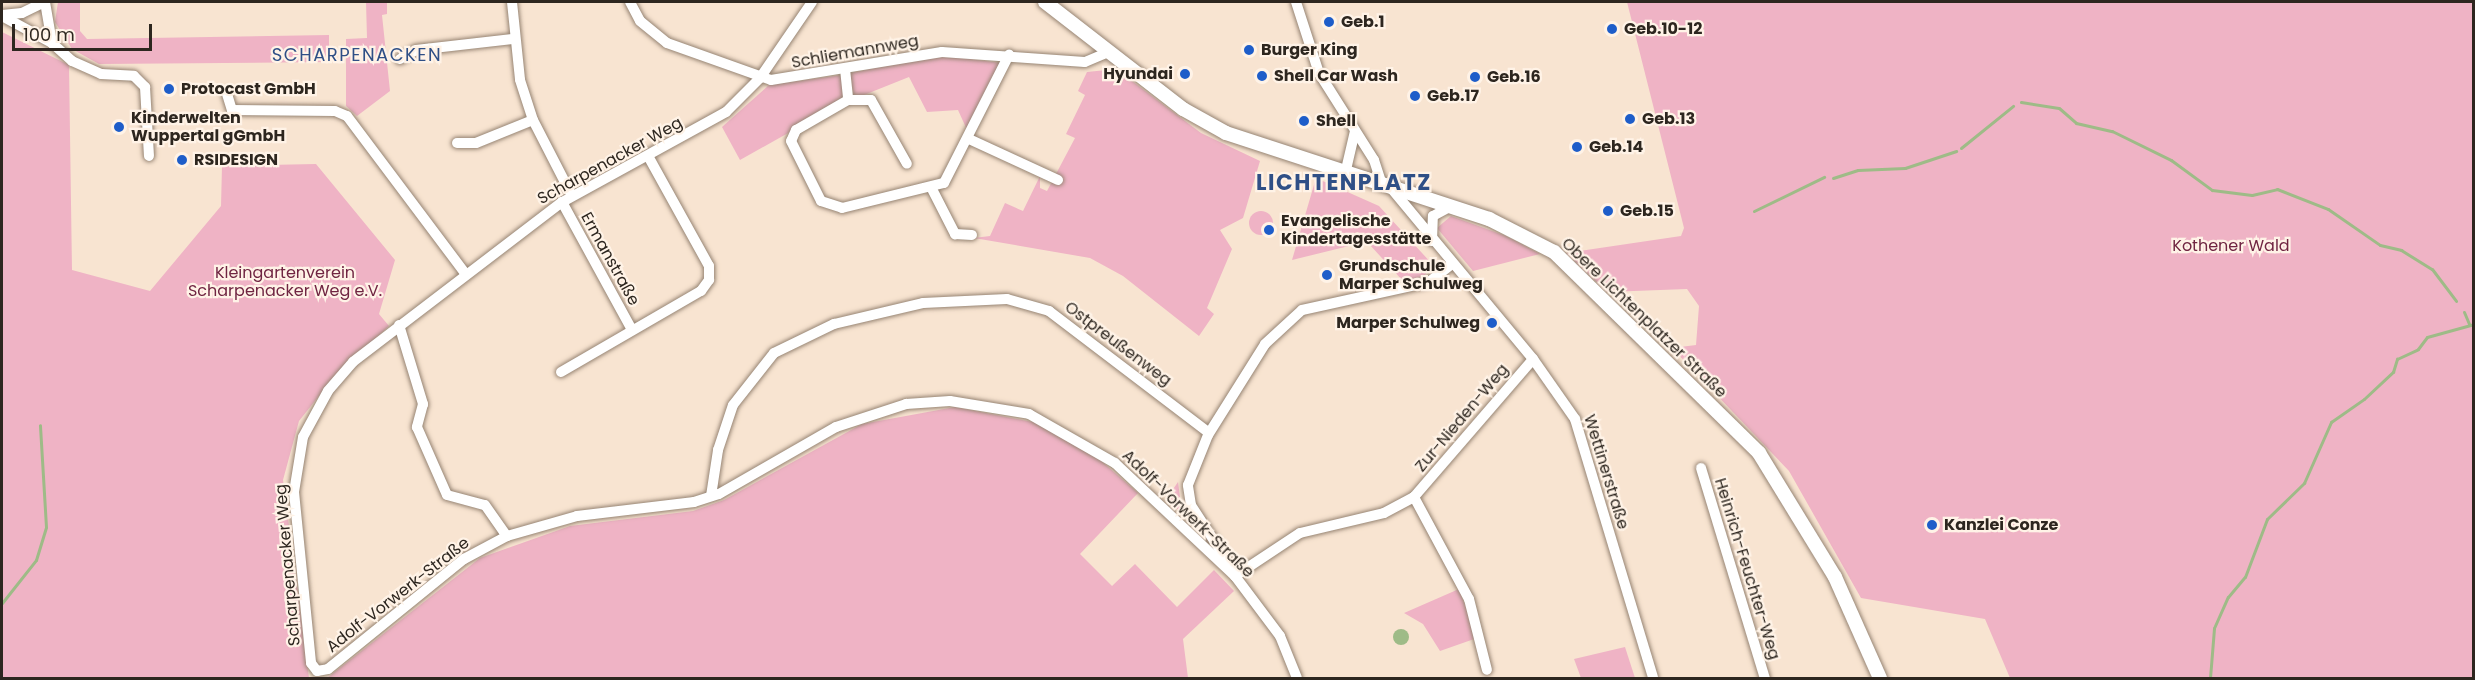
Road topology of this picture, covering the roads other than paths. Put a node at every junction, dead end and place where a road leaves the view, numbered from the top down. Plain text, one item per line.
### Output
1 (45, 2) edge
2 (512, 2) edge
3 (630, 2) edge
4 (812, 2) edge
5 (1045, 2) edge
6 (1296, 2) edge
7 (2, 15) edge
8 (512, 39) junction
9 (52, 43) junction
10 (1108, 52) junction
11 (1009, 55) junction
12 (400, 59) dead end
13 (845, 69) junction
14 (760, 78) junction
15 (227, 94) dead end
16 (849, 100) junction
17 (533, 120) junction
18 (1355, 130) junction
19 (969, 139) junction
20 (457, 143) dead end
21 (149, 156) dead end
22 (648, 156) junction
23 (907, 164) dead end
24 (1345, 174) junction
25 (1050, 181) dead end
26 (1386, 187) junction
27 (932, 189) junction
28 (567, 199) junction
29 (1449, 207) junction
30 (972, 235) dead end
31 (1432, 242) junction
32 (1452, 264) junction
33 (465, 273) junction
34 (399, 325) junction
35 (632, 330) junction
36 (1533, 359) junction
37 (561, 372) dead end
38 (1209, 433) junction
39 (1701, 468) dead end
40 (711, 495) junction
41 (1414, 497) junction
42 (507, 536) junction
43 (1235, 576) junction
44 (311, 663) joint
45 (1486, 670) dead end
46 (1297, 678) edge
47 (1653, 678) edge
48 (1765, 678) edge
49 (1880, 678) edge

1 - 7 street
1 - 9 street
2 - 8 street, Ermanstraße
3 - 14 street, Schliemannweg
4 - 14 street, Scharpenacker Weg
5 - 10 main road, Obere Lichtenplatzer Straße
6 - 18 street, Wettinerstraße
7 - 9 street
8 - 12 street
8 - 17 street, Ermanstraße
9 - 21 street
10 - 11 street, Schliemannweg
10 - 24 main road, Obere Lichtenplatzer Straße
11 - 13 street, Schliemannweg
11 - 19 street
13 - 14 street, Schliemannweg
13 - 16 street
14 - 22 street, Scharpenacker Weg
15 - 33 street
16 - 23 street
16 - 27 street
17 - 20 street
17 - 28 street, Ermanstraße
18 - 24 street
18 - 26 street, Wettinerstraße
19 - 25 street
19 - 27 street
22 - 28 street, Scharpenacker Weg
22 - 35 street
24 - 26 main road, Obere Lichtenplatzer Straße
26 - 29 main road, Obere Lichtenplatzer Straße
26 - 31 street, Wettinerstraße
27 - 30 street
28 - 33 street, Scharpenacker Weg
28 - 35 street, Ermanstraße
29 - 31 street
29 - 49 main road, Obere Lichtenplatzer Straße
31 - 32 street, Wettinerstraße
32 - 36 street, Wettinerstraße
32 - 38 street
33 - 34 street, Scharpenacker Weg
34 - 42 street
34 - 44 street, Scharpenacker Weg
35 - 37 street
36 - 41 street, Zur-Nieden-Weg
36 - 47 street, Wettinerstraße
38 - 40 street, Ostpreußenweg
38 - 43 street
39 - 48 street, Heinrich-Feuchter-Weg
40 - 42 street, Adolf-Vorwerk-Straße
40 - 43 street, Adolf-Vorwerk-Straße
41 - 43 street, Zur-Nieden-Weg
41 - 45 street, Zur-Nieden-Weg
42 - 44 street, Adolf-Vorwerk-Straße
43 - 46 street, Adolf-Vorwerk-Straße

